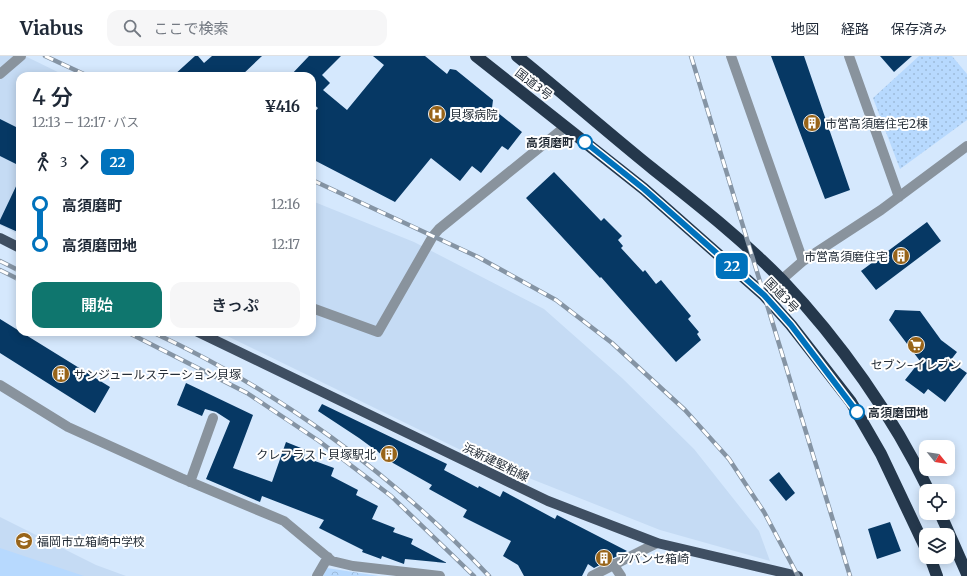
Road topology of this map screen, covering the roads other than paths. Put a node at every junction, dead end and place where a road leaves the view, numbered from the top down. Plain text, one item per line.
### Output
1 (21, 56) edge
2 (476, 56) edge
3 (517, 56) edge
4 (731, 56) edge
5 (849, 56) edge
6 (0, 74) edge
7 (565, 127) junction
8 (967, 146) edge
9 (899, 197) junction
10 (0, 238) edge
11 (16, 246) edge
12 (803, 261) junction
13 (781, 280) junction
14 (764, 295) junction
15 (316, 309) edge
16 (206, 336) edge
17 (0, 385) edge
18 (213, 418) dead end
19 (190, 482) junction
20 (926, 484) edge
21 (943, 520) edge
22 (919, 534) edge
23 (657, 543) junction
24 (328, 557) junction
25 (613, 564) junction
26 (933, 564) edge
27 (406, 574) edge
28 (967, 574) edge
29 (317, 576) edge
30 (440, 576) edge
31 (592, 576) edge
32 (621, 576) edge
33 (798, 576) edge
34 (937, 576) edge

1 - 6 street
2 - 7 highway, 国道3号
3 - 13 highway, 国道3号
4 - 12 street
5 - 9 street
7 - 14 highway, 国道3号
7 - 15 street
8 - 9 street
9 - 12 street
10 - 11 main road
12 - 13 street
13 - 14 street
13 - 20 highway, 国道3号
14 - 22 highway, 国道3号
16 - 23 main road, 浜新建堅粕線
17 - 19 street
18 - 19 street
19 - 24 street
21 - 28 highway
23 - 25 street
23 - 33 main road, 浜新建堅粕線
24 - 27 street
24 - 29 street
25 - 31 street
25 - 32 street
26 - 34 highway
27 - 30 street

